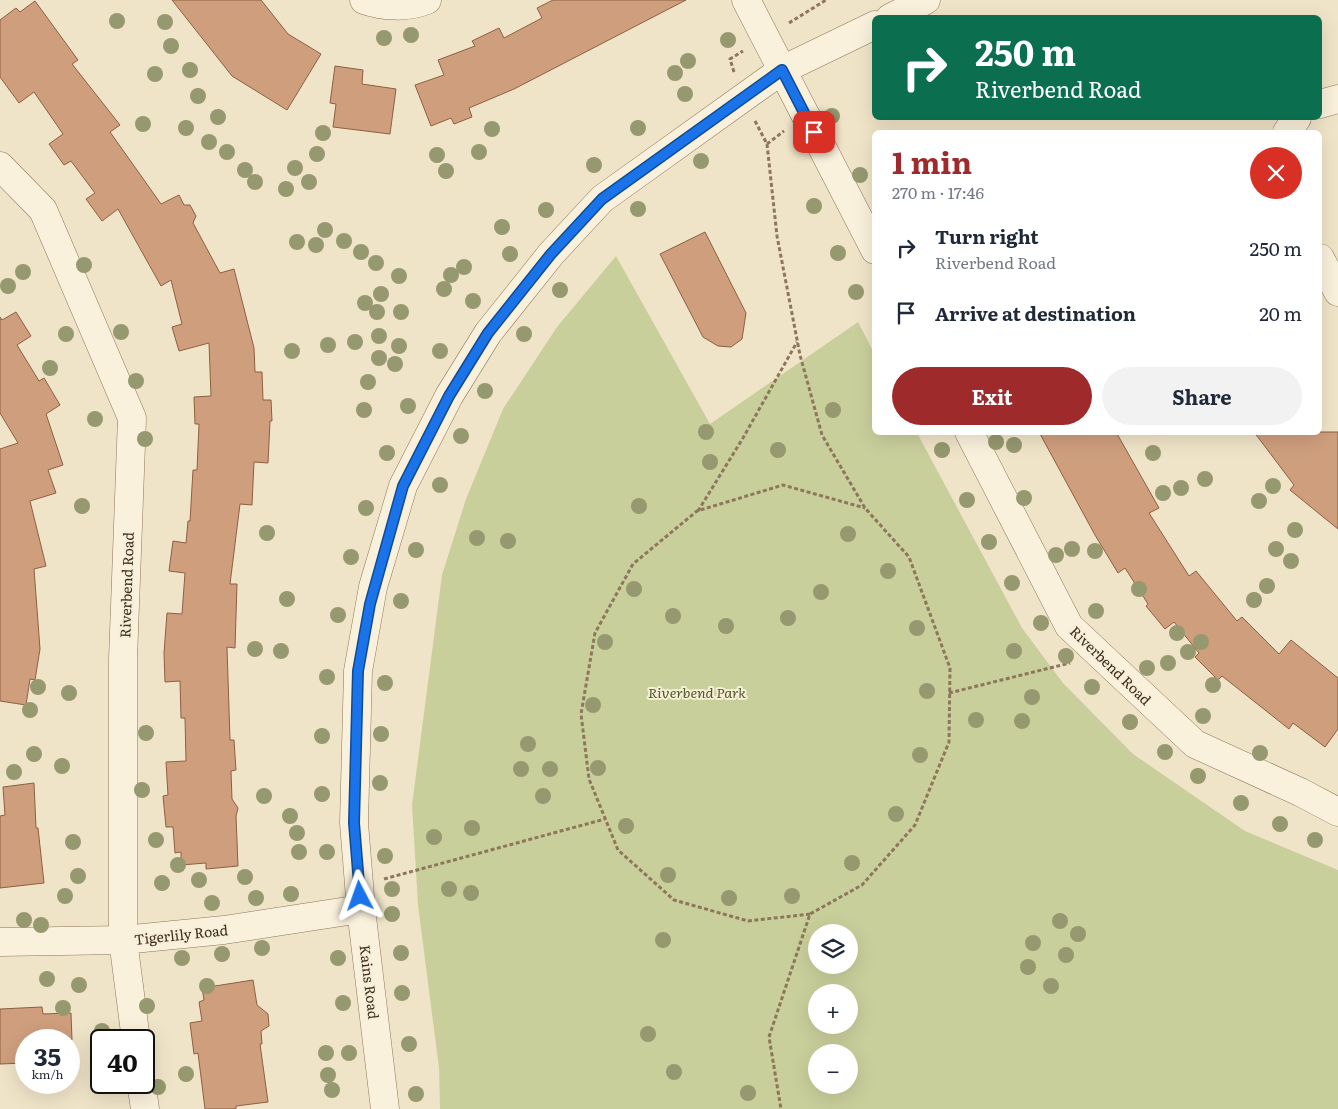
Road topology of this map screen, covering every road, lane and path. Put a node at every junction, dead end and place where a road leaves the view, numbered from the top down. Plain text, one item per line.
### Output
1 (364, 0) edge
2 (427, 0) edge
3 (746, 0) edge
4 (826, 0) edge
5 (926, 0) edge
6 (896, 15) edge
7 (872, 26) edge
8 (766, 38) junction
9 (782, 70) junction
10 (1338, 99) edge
11 (1322, 103) edge
12 (1296, 120) edge
13 (1289, 130) edge
14 (766, 144) dead end
15 (0, 166) edge
16 (872, 244) edge
17 (1322, 262) edge
18 (1338, 292) edge
19 (797, 342) junction
20 (971, 435) edge
21 (865, 508) junction
22 (697, 511) junction
23 (1111, 667) junction
24 (949, 693) junction
25 (1338, 812) edge
26 (606, 819) junction
27 (360, 896) junction
28 (810, 914) junction
29 (123, 940) junction
30 (0, 942) edge
31 (135, 1029) edge
32 (143, 1094) edge
33 (145, 1109) edge
34 (385, 1109) edge
35 (780, 1109) edge

1 - 2 street
3 - 8 street
4 - 8 path
5 - 6 street
7 - 9 street, Kains Road
8 - 9 street
9 - 16 street
9 - 27 street, Kains Road
10 - 11 street
12 - 13 street
14 - 19 path
15 - 29 street, Riverbend Road
17 - 18 street
19 - 21 path
19 - 22 path
20 - 23 street, Riverbend Road
21 - 22 path
21 - 24 path
22 - 26 path
23 - 24 path
23 - 25 street, Riverbend Road
24 - 28 path
26 - 27 path
26 - 28 path
27 - 29 street, Tigerlily Road
27 - 34 street, Kains Road
28 - 35 path
29 - 30 street, Tigerlily Road
29 - 31 street, Riverbend Road
32 - 33 street

